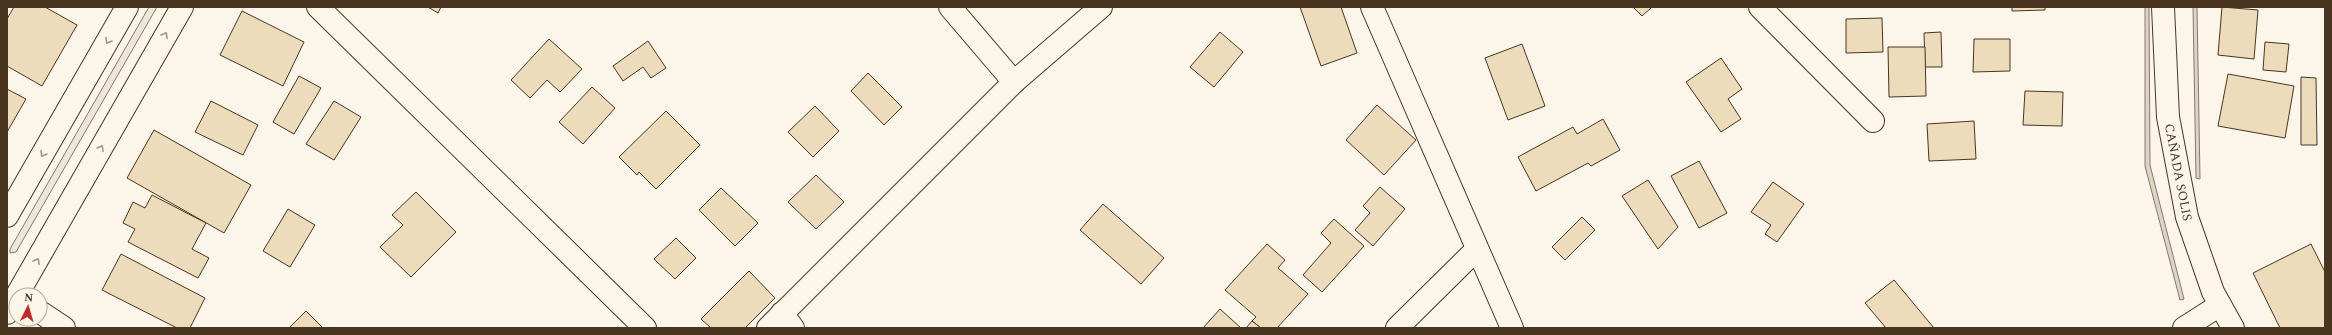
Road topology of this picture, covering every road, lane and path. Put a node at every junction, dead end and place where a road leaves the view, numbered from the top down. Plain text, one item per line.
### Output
1 (127, 7) edge
2 (182, 7) edge
3 (318, 7) edge
4 (950, 7) edge
5 (1102, 7) edge
6 (1372, 7) edge
7 (1760, 7) edge
8 (2163, 7) edge
9 (1014, 82) junction
10 (1873, 121) dead end
11 (7, 216) edge
12 (1477, 249) junction
13 (21, 287) edge
14 (2220, 305) junction
15 (48, 317) edge
16 (781, 323) edge
17 (64, 328) edge
18 (645, 328) edge
19 (1397, 328) edge
20 (1512, 328) edge
21 (2184, 328) edge
22 (2233, 328) edge

1 -> 11 street
13 -> 2 street
3 - 18 street
4 - 9 street
5 - 9 street
6 - 12 street
7 - 10 street
8 - 14 street, CAÑADA SOLIS
9 - 16 street
12 - 19 street
12 - 20 street
14 - 21 street
14 - 22 street, CAÑADA SOLIS
15 - 17 street

